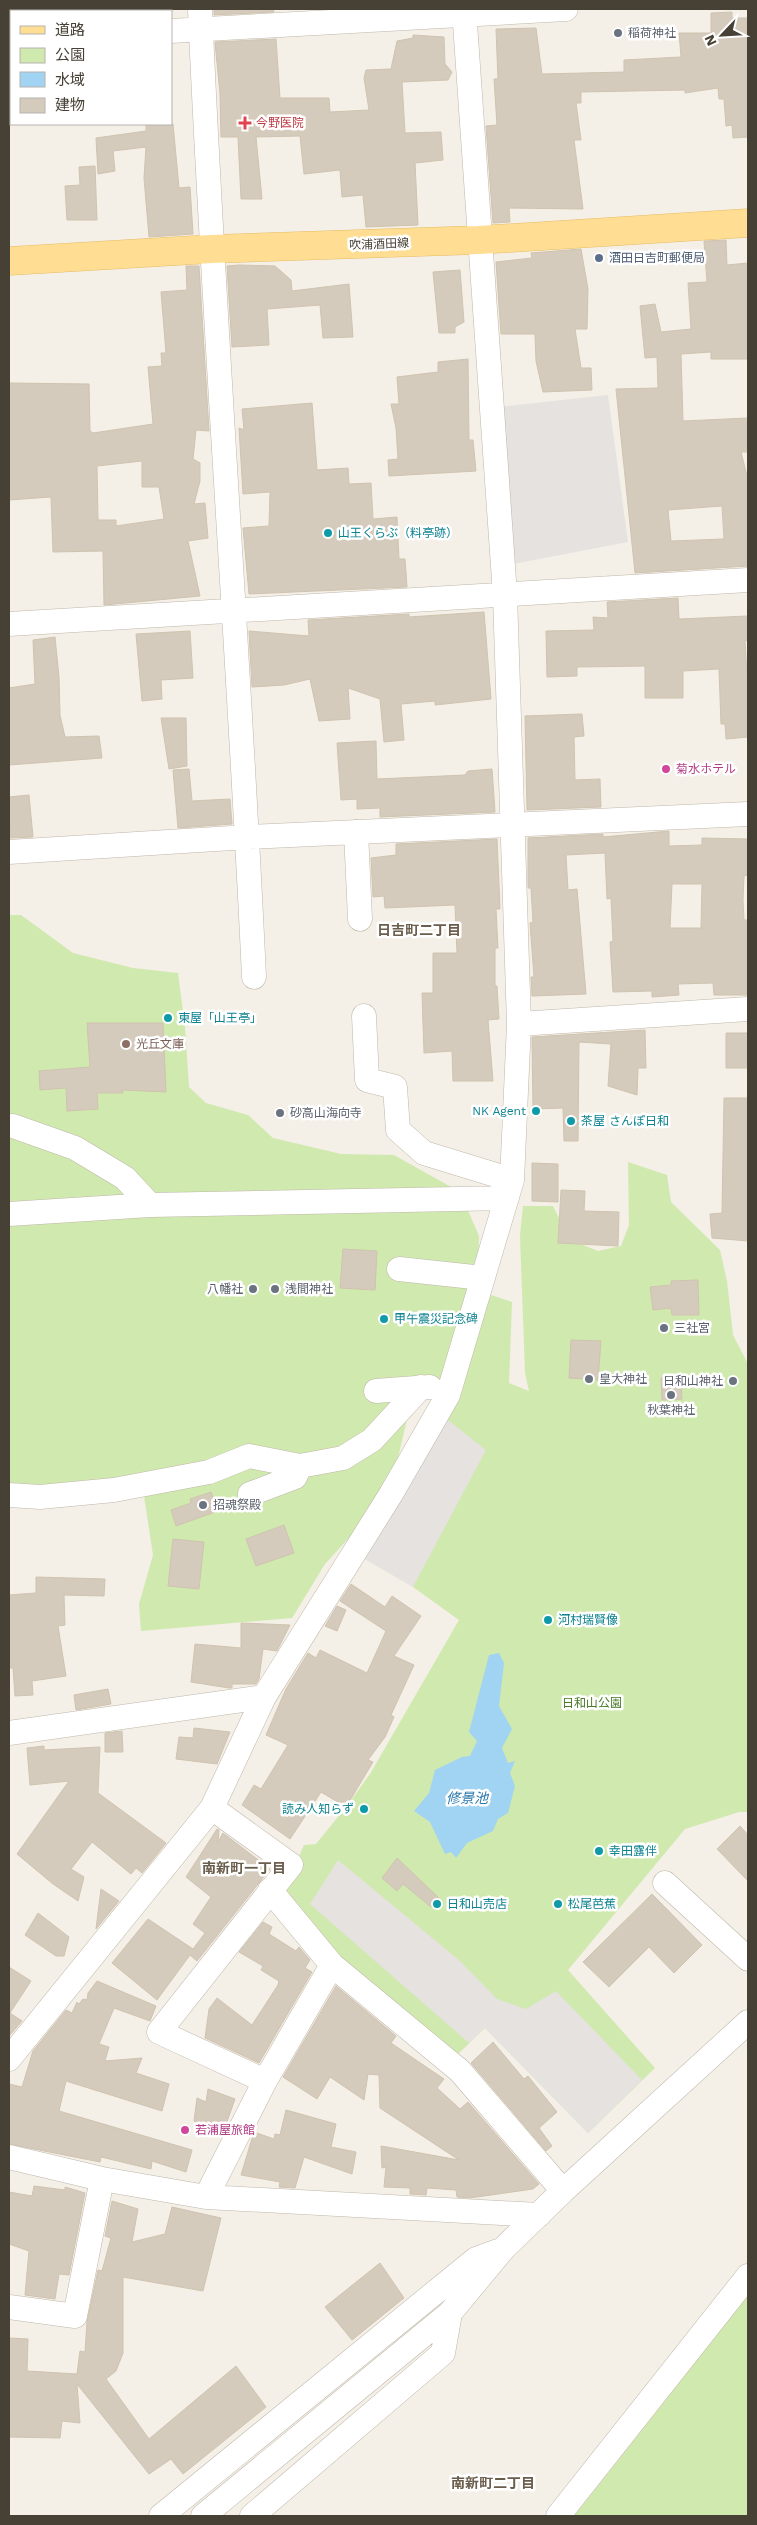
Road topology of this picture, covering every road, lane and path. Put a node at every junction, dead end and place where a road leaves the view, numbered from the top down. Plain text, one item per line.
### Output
1 (566, 9) edge
2 (464, 12) edge
3 (200, 20) edge
4 (172, 31) edge
5 (748, 223) edge
6 (479, 240) junction
7 (211, 249) junction
8 (9, 261) edge
9 (748, 580) edge
10 (505, 595) junction
11 (233, 611) junction
12 (9, 624) edge
13 (748, 814) edge
14 (512, 824) junction
15 (356, 832) junction
16 (248, 837) junction
17 (9, 852) edge
18 (360, 919) dead end
19 (254, 977) dead end
20 (748, 1009) edge
21 (364, 1016) dead end
22 (519, 1024) junction
23 (13, 1126) dead end
24 (509, 1189) junction
25 (150, 1205) junction
26 (9, 1214) edge
27 (399, 1269) dead end
28 (483, 1278) junction
29 (421, 1387) junction
30 (450, 1388) junction
31 (376, 1391) dead end
32 (300, 1466) junction
33 (250, 1494) dead end
34 (9, 1495) edge
35 (264, 1697) junction
36 (9, 1733) edge
37 (212, 1808) junction
38 (665, 1883) dead end
39 (270, 1890) junction
40 (748, 1959) edge
41 (332, 1965) junction
42 (748, 2022) edge
43 (9, 2058) edge
44 (265, 2080) junction
45 (9, 2157) edge
46 (102, 2179) junction
47 (563, 2191) junction
48 (206, 2197) junction
49 (539, 2215) junction
50 (504, 2248) junction
51 (748, 2276) edge
52 (9, 2308) edge
53 (450, 2313) junction
54 (161, 2516) edge
55 (203, 2516) edge
56 (252, 2516) edge
57 (558, 2516) edge

1 - 2 street
2 - 3 street
2 - 6 street
3 - 4 street
3 - 7 street
5 - 6 main road, 吹浦酒田線
6 - 7 main road, 吹浦酒田線
6 - 10 street
7 - 8 main road, 吹浦酒田線
7 - 11 street
9 - 10 street
10 - 11 street
10 - 14 street
11 - 12 street
11 - 16 street
13 - 14 street
14 - 15 street
14 - 22 street
15 - 16 street
15 - 18 street
16 - 17 street
16 - 19 street
20 - 22 street
21 - 24 street
22 - 24 street
23 - 25 street
24 - 25 street
24 - 28 street
25 - 26 street
27 - 28 street
28 - 30 street
29 - 30 street
29 - 31 street
29 - 32 street
30 - 35 street
32 - 33 street
32 - 34 street
35 - 36 street
35 - 37 street
37 - 39 street
37 - 43 street
38 - 40 street
39 - 41 street
39 - 44 street
41 - 44 street
41 - 47 street
42 - 47 street
44 - 48 street
45 - 46 street
46 - 48 street
46 - 52 street
47 - 49 street
48 - 49 street
49 - 50 street
50 - 53 street
50 - 54 street
51 - 57 street
53 - 55 street
53 - 56 street

